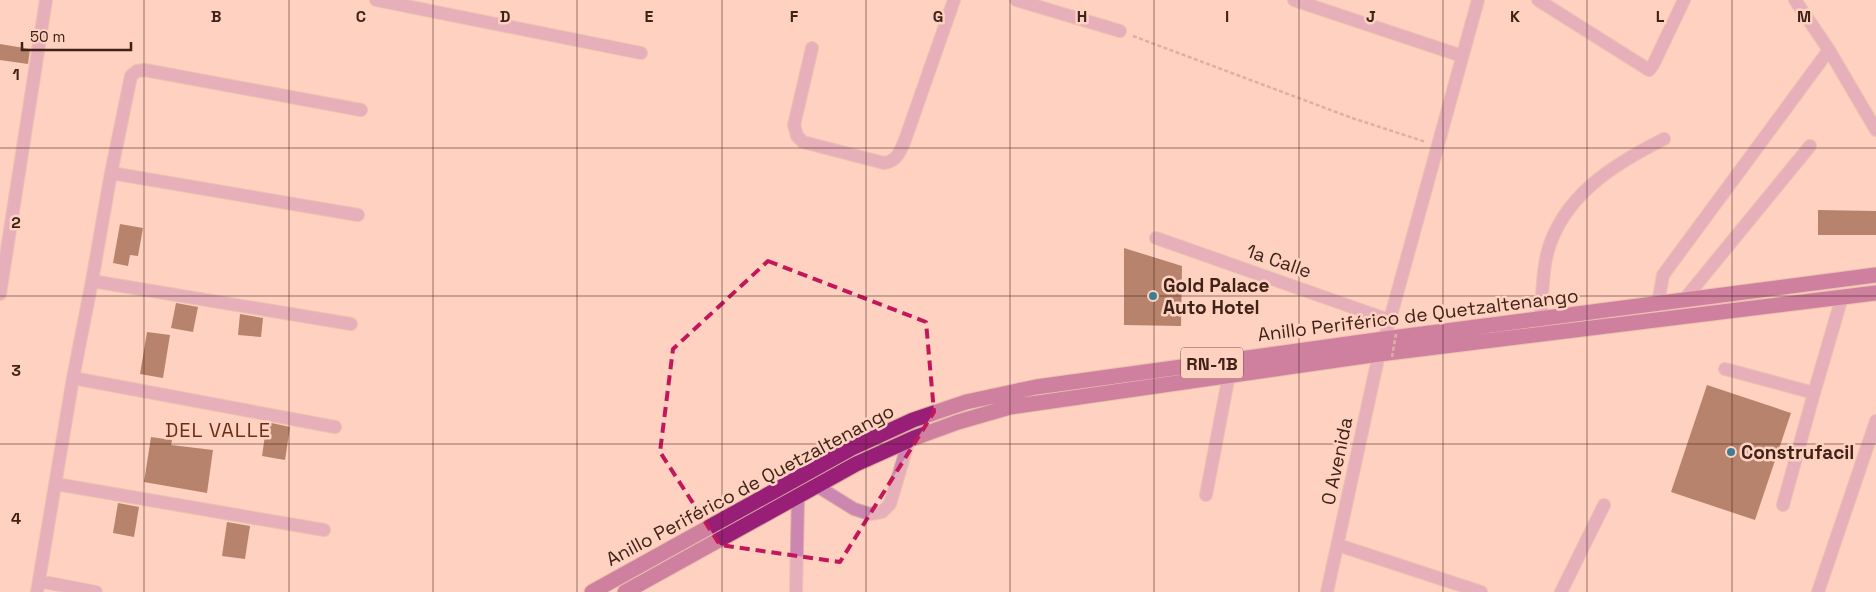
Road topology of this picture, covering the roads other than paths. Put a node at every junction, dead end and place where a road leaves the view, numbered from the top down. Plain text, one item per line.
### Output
1 (46, 0) edge
2 (376, 0) edge
3 (954, 0) edge
4 (1016, 0) edge
5 (1294, 0) edge
6 (1478, 0) edge
7 (1538, 0) edge
8 (1684, 0) edge
9 (1796, 0) edge
10 (1120, 31) road end
11 (812, 48) dead end
12 (1829, 50) junction
13 (641, 53) dead end
14 (1462, 56) junction
15 (361, 110) dead end
16 (1876, 130) edge
17 (1664, 139) dead end
18 (1810, 146) dead end
19 (111, 173) junction
20 (358, 215) dead end
21 (1156, 238) dead end
22 (1876, 275) edge
23 (92, 281) junction
24 (1876, 293) edge
25 (0, 294) edge
26 (1842, 297) junction
27 (1683, 301) junction
28 (1658, 304) junction
29 (1541, 319) junction
30 (1389, 320) junction
31 (351, 324) dead end
32 (1390, 336) junction
33 (1385, 355) junction
34 (1724, 369) dead end
35 (1229, 375) junction
36 (73, 378) junction
37 (1814, 393) junction
38 (1876, 421) edge
39 (335, 427) dead end
40 (909, 440) junction
41 (56, 484) junction
42 (817, 486) junction
43 (1206, 495) dead end
44 (798, 496) junction
45 (1604, 504) dead end
46 (1783, 504) dead end
47 (324, 530) dead end
48 (1338, 545) junction
49 (38, 587) edge
50 (96, 592) edge
51 (592, 592) edge
52 (625, 592) edge
53 (796, 592) edge
54 (1327, 592) edge
55 (1481, 592) edge
56 (1561, 592) edge
57 (1818, 592) edge

1 - 25 street
2 - 13 street
3 - 11 street
4 - 10 street
5 - 14 street
6 - 14 street, 0 Avenida
7 - 8 street
9 - 12 street
12 - 16 street
12 - 28 street
14 - 30 street, 0 Avenida
15 - 19 street
17 - 29 street
18 - 27 street
19 - 20 street
19 - 23 street
21 - 30 street, 1a Calle
22 - 27 highway, Anillo Periférico de Quetzaltenango / RN-1B
23 - 31 street
23 - 36 street
24 - 26 highway, Anillo Periférico de Quetzaltenango / RN-1B
26 - 33 highway, Anillo Periférico de Quetzaltenango / RN-1B
26 - 37 street
27 - 28 highway, Anillo Periférico de Quetzaltenango / RN-1B
28 - 29 highway, Anillo Periférico de Quetzaltenango / RN-1B
29 - 32 highway, Anillo Periférico de Quetzaltenango / RN-1B
30 - 32 street, 0 Avenida
32 - 33 street, 0 Avenida
32 - 51 highway, Anillo Periférico de Quetzaltenango / RN-1B
33 - 35 highway, Anillo Periférico de Quetzaltenango / RN-1B
33 - 48 street, 0 Avenida
34 - 37 street
35 - 40 highway, Anillo Periférico de Quetzaltenango / RN-1B
35 - 43 street
36 - 39 street
36 - 41 street
37 - 46 street
38 - 57 street
40 - 42 highway, Anillo Periférico de Quetzaltenango / RN-1B
40 - 42 street
41 - 47 street
41 - 49 street
42 - 44 highway, Anillo Periférico de Quetzaltenango / RN-1B
44 - 52 highway, Anillo Periférico de Quetzaltenango / RN-1B
44 - 53 street
45 - 56 street
48 - 54 street, 0 Avenida
48 - 55 street
49 - 50 street

